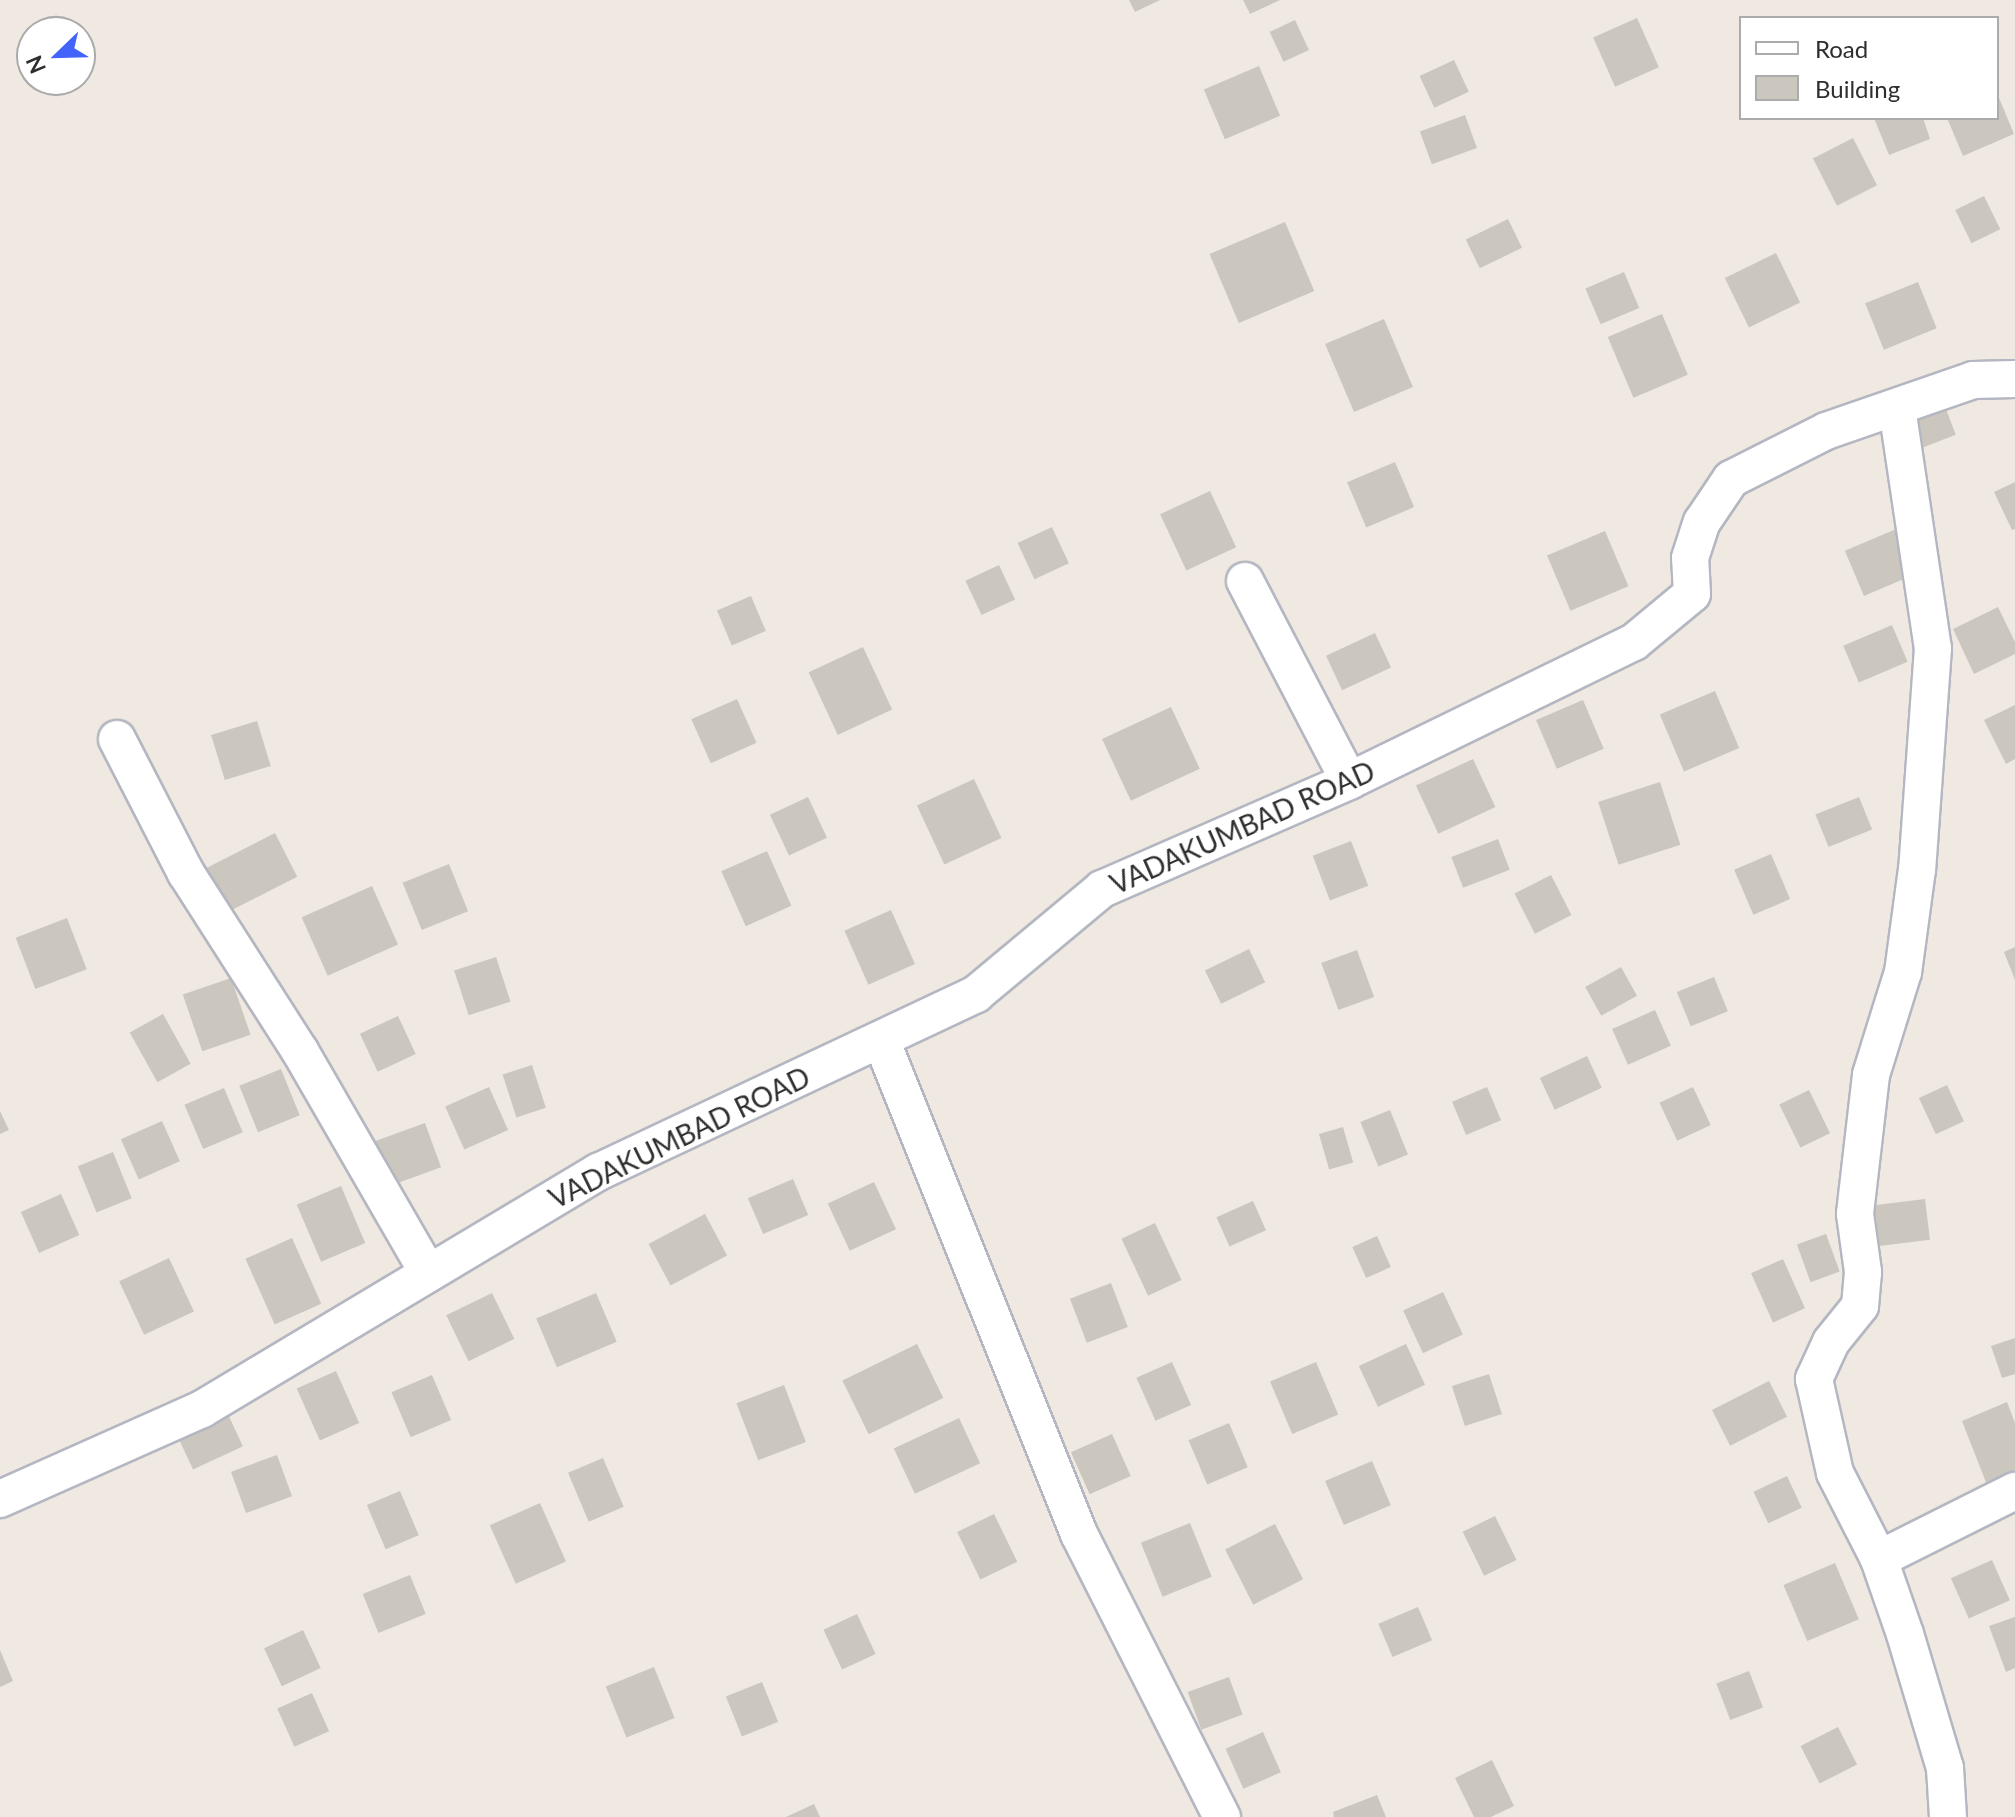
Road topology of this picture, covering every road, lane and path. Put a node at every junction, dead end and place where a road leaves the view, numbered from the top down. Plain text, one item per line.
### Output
1 (2015, 379) edge
2 (1897, 408) junction
3 (1245, 581) dead end
4 (117, 739) dead end
5 (1349, 781) junction
6 (882, 1042) junction
7 (427, 1271) junction
8 (2015, 1491) edge
9 (0, 1499) edge
10 (1879, 1559) junction
11 (1212, 1813) edge
12 (1948, 1817) edge

1 - 2 street, VADAKUMBAD ROAD
2 - 5 street, VADAKUMBAD ROAD
2 - 10 street
3 - 5 street
4 - 7 street
5 - 6 street, VADAKUMBAD ROAD
6 - 7 street, VADAKUMBAD ROAD
6 - 11 street
7 - 9 street, VADAKUMBAD ROAD
8 - 10 street
10 - 12 street

